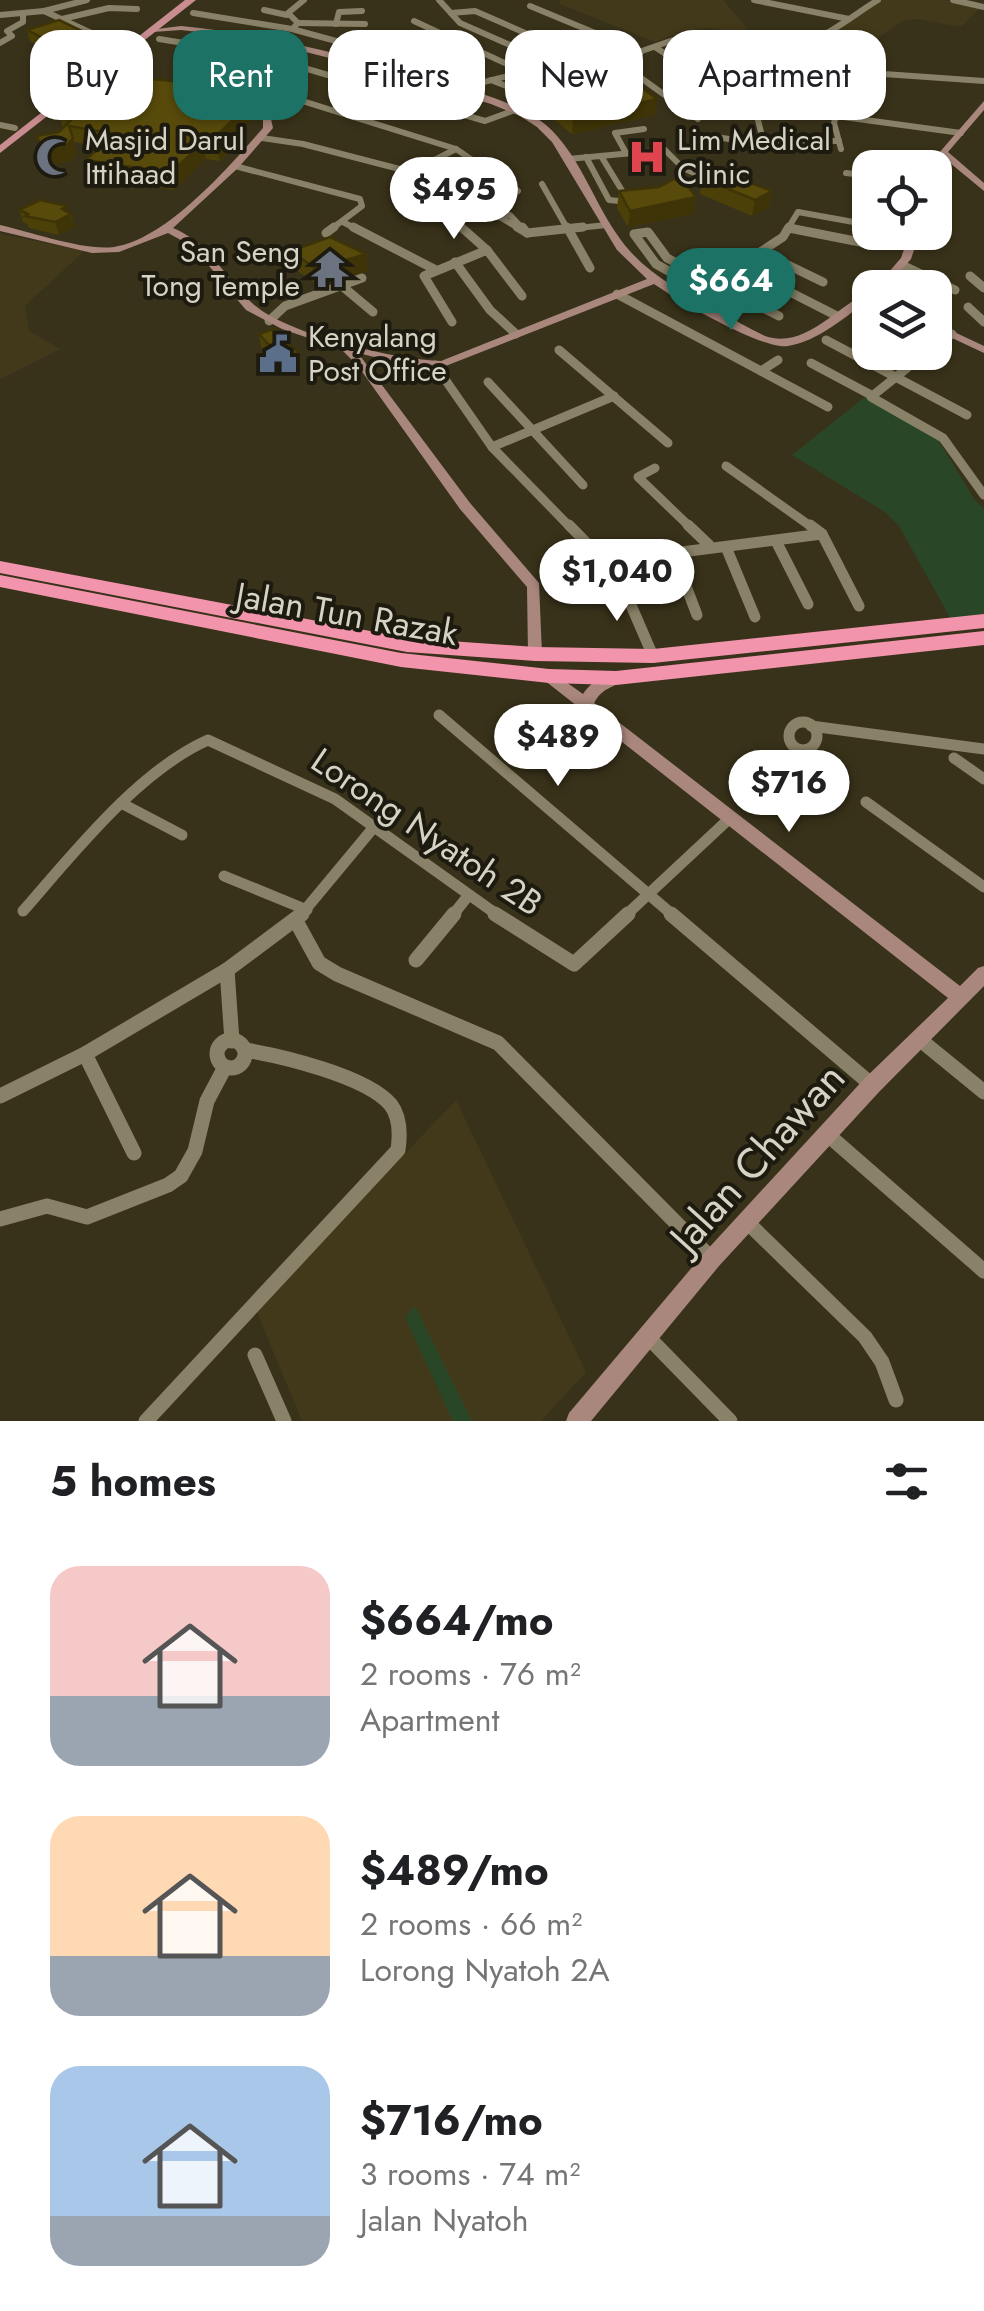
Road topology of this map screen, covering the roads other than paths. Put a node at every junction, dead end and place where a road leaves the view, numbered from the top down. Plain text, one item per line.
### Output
1 (87, 0) edge
2 (180, 0) edge
3 (191, 0) edge
4 (304, 0) edge
5 (440, 0) edge
6 (754, 0) edge
7 (878, 0) edge
8 (953, 0) edge
9 (530, 6) dead end
10 (984, 7) edge
11 (44, 10) junction
12 (137, 10) dead end
13 (264, 10) dead end
14 (362, 11) dead end
15 (23, 13) junction
16 (193, 13) dead end
17 (451, 13) junction
18 (287, 14) junction
19 (0, 15) edge
20 (848, 19) junction
21 (62, 20) junction
22 (174, 22) junction
23 (246, 22) junction
24 (414, 22) dead end
25 (336, 24) junction
26 (365, 24) dead end
27 (295, 26) junction
28 (84, 30) edge
29 (140, 30) edge
30 (211, 30) edge
31 (235, 30) edge
32 (518, 30) edge
33 (588, 30) edge
34 (829, 30) edge
35 (156, 34) junction
36 (153, 36) edge
37 (328, 36) edge
38 (173, 37) edge
39 (505, 42) edge
40 (0, 43) edge
41 (663, 44) edge
42 (655, 47) junction
43 (643, 51) edge
44 (505, 63) edge
45 (308, 69) edge
46 (886, 74) edge
47 (505, 77) edge
48 (491, 80) junction
49 (984, 80) edge
50 (485, 82) edge
51 (505, 86) edge
52 (308, 103) edge
53 (984, 104) edge
54 (505, 114) edge
55 (30, 116) edge
56 (38, 120) edge
57 (266, 120) edge
58 (532, 120) edge
59 (972, 120) junction
60 (984, 124) edge
61 (0, 125) edge
62 (15, 128) junction
63 (644, 128) dead end
64 (961, 133) junction
65 (701, 134) dead end
66 (262, 138) junction
67 (0, 140) edge
68 (763, 140) junction
69 (456, 149) junction
70 (0, 150) edge
71 (946, 150) edge
72 (626, 154) junction
73 (601, 156) junction
74 (586, 157) junction
75 (568, 159) junction
76 (952, 160) edge
77 (235, 166) junction
78 (952, 169) edge
79 (961, 170) junction
80 (846, 171) dead end
81 (411, 172) junction
82 (852, 172) edge
83 (700, 176) edge
84 (542, 184) dead end
85 (984, 188) edge
86 (518, 191) dead end
87 (804, 206) dead end
88 (184, 212) junction
89 (852, 218) edge
90 (852, 220) edge
91 (343, 222) junction
92 (606, 224) junction
93 (0, 228) edge
94 (790, 228) junction
95 (166, 229) junction
96 (568, 229) junction
97 (326, 233) dead end
98 (526, 233) dead end
99 (185, 237) junction
100 (852, 239) edge
101 (138, 243) junction
102 (486, 250) junction
103 (907, 250) edge
104 (761, 252) junction
105 (455, 262) junction
106 (902, 265) junction
107 (590, 268) dead end
108 (434, 269) junction
109 (897, 270) edge
110 (970, 276) dead end
111 (362, 278) dead end
112 (653, 280) junction
113 (712, 282) junction
114 (823, 282) dead end
115 (342, 286) junction
116 (700, 288) junction
117 (984, 288) edge
118 (955, 290) dead end
119 (617, 294) junction
120 (522, 296) dead end
121 (684, 298) junction
122 (852, 306) edge
123 (968, 307) dead end
124 (373, 312) dead end
125 (778, 316) dead end
126 (837, 316) junction
127 (270, 321) junction
128 (452, 322) dead end
129 (984, 322) edge
130 (516, 334) junction
131 (952, 334) edge
132 (826, 340) dead end
133 (984, 349) edge
134 (558, 350) dead end
135 (367, 356) junction
136 (778, 360) dead end
137 (811, 363) dead end
138 (435, 366) junction
139 (761, 370) junction
140 (904, 370) edge
141 (897, 376) junction
142 (488, 382) dead end
143 (871, 395) junction
144 (614, 396) junction
145 (828, 407) dead end
146 (967, 414) dead end
147 (532, 432) junction
148 (668, 443) dead end
149 (492, 447) junction
150 (726, 466) dead end
151 (656, 468) dead end
152 (583, 485) dead end
153 (984, 495) edge
154 (822, 534) junction
155 (776, 541) junction
156 (709, 546) junction
157 (726, 547) junction
158 (673, 552) junction
159 (0, 563) edge
160 (618, 575) junction
161 (14, 581) edge
162 (808, 604) dead end
163 (859, 606) dead end
164 (697, 615) dead end
165 (755, 617) dead end
166 (984, 622) edge
167 (984, 638) edge
168 (535, 654) junction
169 (653, 656) junction
170 (549, 676) junction
171 (616, 678) junction
172 (584, 706) junction
173 (439, 715) dead end
174 (811, 726) dead end
175 (984, 748) edge
176 (954, 758) dead end
177 (984, 779) edge
178 (866, 802) dead end
179 (122, 803) junction
180 (730, 818) junction
181 (374, 827) junction
182 (182, 836) dead end
183 (224, 876) dead end
184 (984, 887) edge
185 (650, 895) junction
186 (468, 896) junction
187 (23, 912) dead end
188 (302, 916) junction
189 (416, 960) dead end
190 (227, 970) junction
191 (984, 974) edge
192 (962, 998) junction
193 (918, 1038) junction
194 (239, 1045) junction
195 (85, 1054) junction
196 (872, 1085) junction
197 (984, 1092) edge
198 (0, 1096) edge
199 (828, 1134) junction
200 (134, 1152) dead end
201 (0, 1219) edge
202 (747, 1222) junction
203 (712, 1259) junction
204 (984, 1272) edge
205 (649, 1338) junction
206 (255, 1355) dead end
207 (896, 1400) dead end
208 (278, 1418) edge
209 (146, 1421) edge
210 (577, 1421) edge
211 (730, 1421) edge

1 - 11 street
2 - 29 main road
3 - 22 main road
4 - 18 street
5 - 17 street
6 - 20 street
7 - 20 street
8 - 10 street
9 - 33 street
11 - 15 street
11 - 21 street
12 - 21 street
13 - 18 street
14 - 25 street
15 - 19 street
15 - 40 street
16 - 23 street
17 - 32 street
17 - 39 street
18 - 27 street
20 - 34 street
21 - 28 street
22 - 30 street
22 - 35 main road
23 - 27 street
23 - 31 street
24 - 44 street
25 - 26 street
25 - 27 street
27 - 37 street
35 - 36 main road
35 - 38 street
41 - 42 street
42 - 43 street
42 - 68 street
45 - 54 street
46 - 49 street
47 - 48 street
48 - 50 street
48 - 51 street
52 - 69 street
53 - 59 street
55 - 62 main road
56 - 70 main road
57 - 66 street
58 - 75 street
59 - 60 street
59 - 64 street
61 - 62 street
62 - 67 main road
63 - 72 street
64 - 68 street
64 - 71 street
65 - 68 street
66 - 77 street
66 - 81 street
69 - 81 street
69 - 86 street
72 - 73 street
72 - 83 street
73 - 74 street
73 - 74 street
74 - 75 street
75 - 92 street
76 - 79 street
77 - 88 street
77 - 91 street
78 - 79 street
79 - 85 street
80 - 82 street
81 - 102 street
84 - 96 street
87 - 89 street
88 - 95 street
88 - 99 street
90 - 94 street
91 - 97 street
91 - 108 street
92 - 96 street
92 - 112 street
93 - 101 street
94 - 100 street
94 - 104 street
95 - 99 street
95 - 101 street
96 - 98 street
96 - 107 street
99 - 101 street
99 - 127 street
102 - 105 street
102 - 120 street
103 - 106 street
104 - 114 street
104 - 126 street
105 - 108 street
105 - 130 street
106 - 109 street
106 - 118 street
108 - 128 street
110 - 117 street
111 - 115 street
112 - 119 street
112 - 121 street
113 - 116 street
113 - 116 street
113 - 125 street
115 - 124 street
115 - 127 street
116 - 121 street
119 - 130 street
119 - 139 street
121 - 126 street
122 - 126 street
123 - 129 street
127 - 135 street
130 - 138 street
131 - 133 street
132 - 141 street
134 - 144 street
135 - 138 street
135 - 168 street
136 - 139 street
137 - 143 street
138 - 149 street
139 - 145 street
140 - 141 street
141 - 143 street
141 - 146 street
142 - 147 street
143 - 153 street
144 - 147 street
144 - 148 street
147 - 149 street
147 - 152 street
149 - 160 street
150 - 154 street
151 - 156 street
154 - 155 street
154 - 163 street
155 - 157 street
155 - 162 street
156 - 157 street
156 - 158 street
157 - 165 street
158 - 160 street
158 - 164 street
159 - 161 highway, Jalan Tun Razak
160 - 169 street
161 - 168 highway, Jalan Tun Razak
161 - 170 highway, Jalan Tun Razak
166 - 169 highway, Jalan Tun Razak
167 - 171 highway, Jalan Tun Razak
168 - 169 highway, Jalan Tun Razak
170 - 171 highway, Jalan Tun Razak
170 - 172 street
171 - 172 street
172 - 180 street
173 - 185 street
174 - 175 street
176 - 177 street
178 - 184 street
179 - 181 street, Lorong Nyatoh 2B
179 - 182 street
179 - 187 street
180 - 185 street
180 - 192 street
181 - 186 street, Lorong Nyatoh 2B
181 - 188 street
183 - 188 street
185 - 186 street, Lorong Nyatoh 2B
185 - 196 street
186 - 189 street
188 - 190 street
188 - 203 street
190 - 194 street
190 - 195 street
191 - 192 street, Jalan Chawan
192 - 193 street, Jalan Chawan
193 - 196 street, Jalan Chawan
193 - 197 street
194 - 201 street
194 - 209 street
195 - 198 street
195 - 200 street
196 - 199 street, Jalan Chawan
199 - 202 street, Jalan Chawan
199 - 204 street
202 - 203 street, Jalan Chawan
202 - 207 street
203 - 205 street, Jalan Chawan
205 - 210 street, Jalan Chawan
205 - 211 street
206 - 208 street

